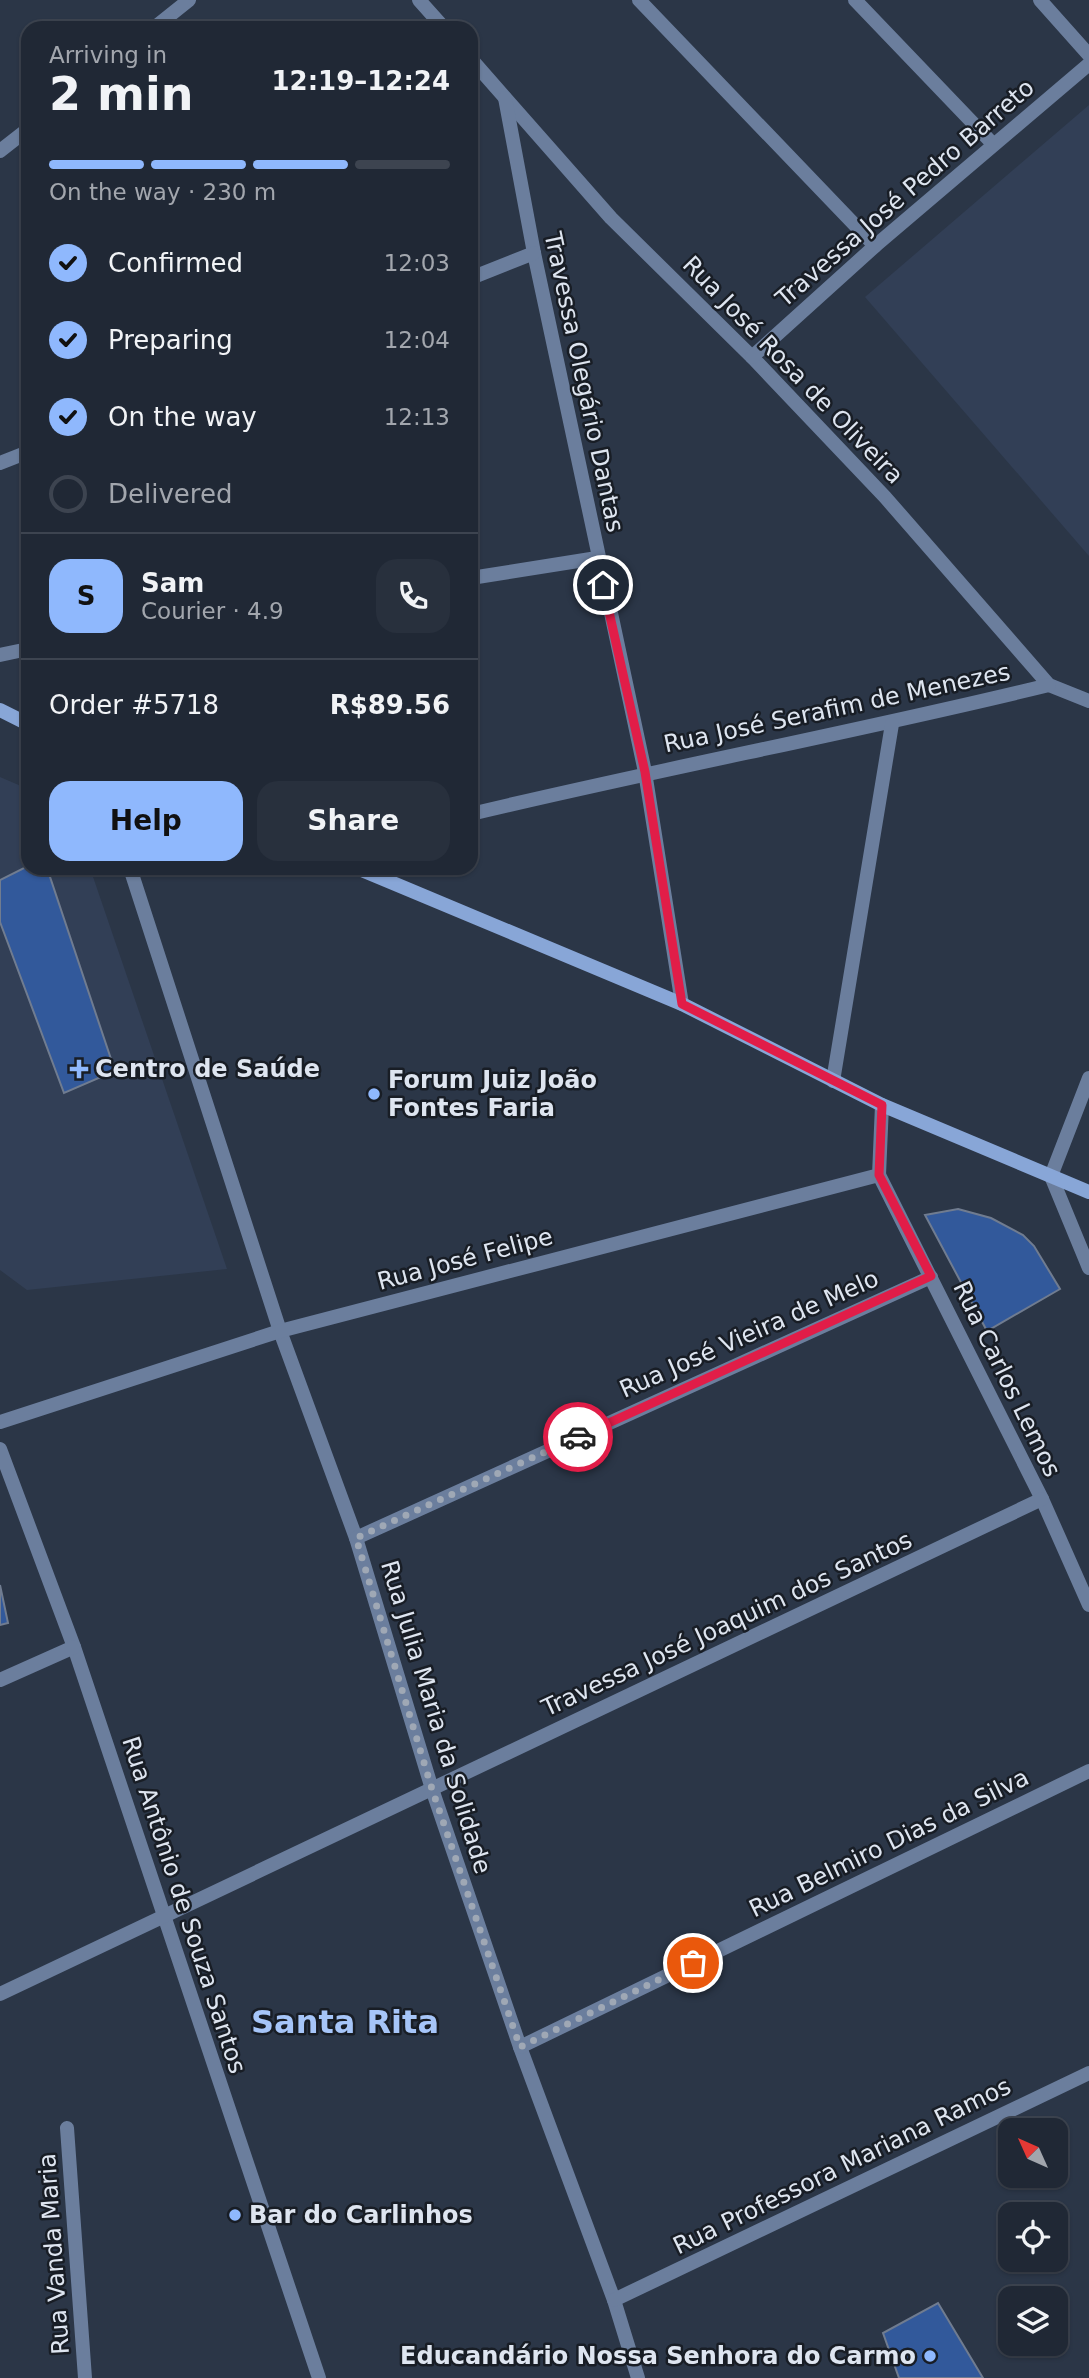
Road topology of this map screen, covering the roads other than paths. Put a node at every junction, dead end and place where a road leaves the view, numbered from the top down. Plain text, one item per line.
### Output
1 (189, 0) edge
2 (419, 0) edge
3 (639, 0) edge
4 (855, 0) edge
5 (1040, 0) edge
6 (163, 21) edge
7 (438, 21) edge
8 (1089, 55) edge
9 (1089, 64) edge
10 (478, 67) edge
11 (505, 98) junction
12 (21, 134) edge
13 (993, 144) junction
14 (0, 151) edge
15 (875, 246) junction
16 (534, 253) junction
17 (478, 275) edge
18 (752, 357) junction
19 (21, 455) edge
20 (0, 463) edge
21 (597, 558) junction
22 (478, 577) edge
23 (21, 650) edge
24 (0, 655) edge
25 (1049, 685) junction
26 (1089, 701) edge
27 (0, 710) edge
28 (21, 720) edge
29 (892, 724) junction
30 (645, 772) junction
31 (478, 812) edge
32 (132, 875) edge
33 (374, 875) edge
34 (682, 1004) junction
35 (1089, 1078) edge
36 (834, 1081) junction
37 (882, 1105) junction
38 (879, 1175) junction
39 (1051, 1176) junction
40 (1089, 1192) edge
41 (1089, 1268) edge
42 (931, 1276) junction
43 (280, 1331) junction
44 (0, 1422) edge
45 (0, 1449) edge
46 (1041, 1499) junction
47 (356, 1538) junction
48 (1089, 1605) edge
49 (74, 1647) junction
50 (0, 1680) edge
51 (1089, 1771) edge
52 (432, 1789) junction
53 (163, 1917) junction
54 (0, 1994) edge
55 (520, 2047) junction
56 (1089, 2073) edge
57 (67, 2128) dead end
58 (614, 2300) junction
59 (85, 2378) edge
60 (319, 2378) edge
61 (638, 2378) edge

1 - 6 street
2 - 7 street
3 - 15 street
4 - 13 street
5 - 8 street
9 - 13 street, Travessa José Pedro Barreto
10 - 11 street, Rua José Rosa de Oliveira
11 - 16 street, Travessa Olegário Dantas
11 - 18 street, Rua José Rosa de Oliveira
12 - 14 street
13 - 15 street, Travessa José Pedro Barreto
15 - 18 street, Travessa José Pedro Barreto
16 - 17 street
16 - 21 street, Travessa Olegário Dantas
18 - 25 street, Rua José Rosa de Oliveira
19 - 20 street
21 - 22 street
21 - 30 street, Travessa Olegário Dantas
23 - 24 street
25 - 26 street, Rua José Rosa de Oliveira
25 - 29 street, Rua José Serafim de Menezes
27 - 28 main road
29 - 30 street, Rua José Serafim de Menezes
29 - 36 street
30 - 31 street, Rua José Serafim de Menezes
30 - 34 street, Travessa Olegário Dantas
32 - 43 street, Rua Julia Maria da Solidade
33 - 34 main road
34 - 36 main road
35 - 39 street
36 - 37 main road
37 - 38 street
37 - 39 main road
38 - 42 street, Rua Carlos Lemos
38 - 43 street, Rua José Felipe
39 - 40 main road
39 - 41 street
42 - 46 street, Rua Carlos Lemos
42 - 47 street, Rua José Vieira de Melo
43 - 44 street, Rua José Felipe
43 - 47 street, Rua Julia Maria da Solidade
45 - 49 street, Rua Antônio de Souza Santos
46 - 48 street, Rua Carlos Lemos
46 - 52 street, Travessa José Joaquim dos Santos
47 - 52 street, Rua Julia Maria da Solidade
49 - 50 street
49 - 53 street, Rua Antônio de Souza Santos
51 - 55 street, Rua Belmiro Dias da Silva
52 - 53 street, Travessa José Joaquim dos Santos
52 - 55 street, Rua Julia Maria da Solidade
53 - 54 street, Travessa José Joaquim dos Santos
53 - 60 street, Rua Antônio de Souza Santos
55 - 58 street, Rua Julia Maria da Solidade
56 - 58 street, Rua Professora Mariana Ramos
57 - 59 street, Rua Vanda Maria
58 - 61 street, Rua Julia Maria da Solidade

